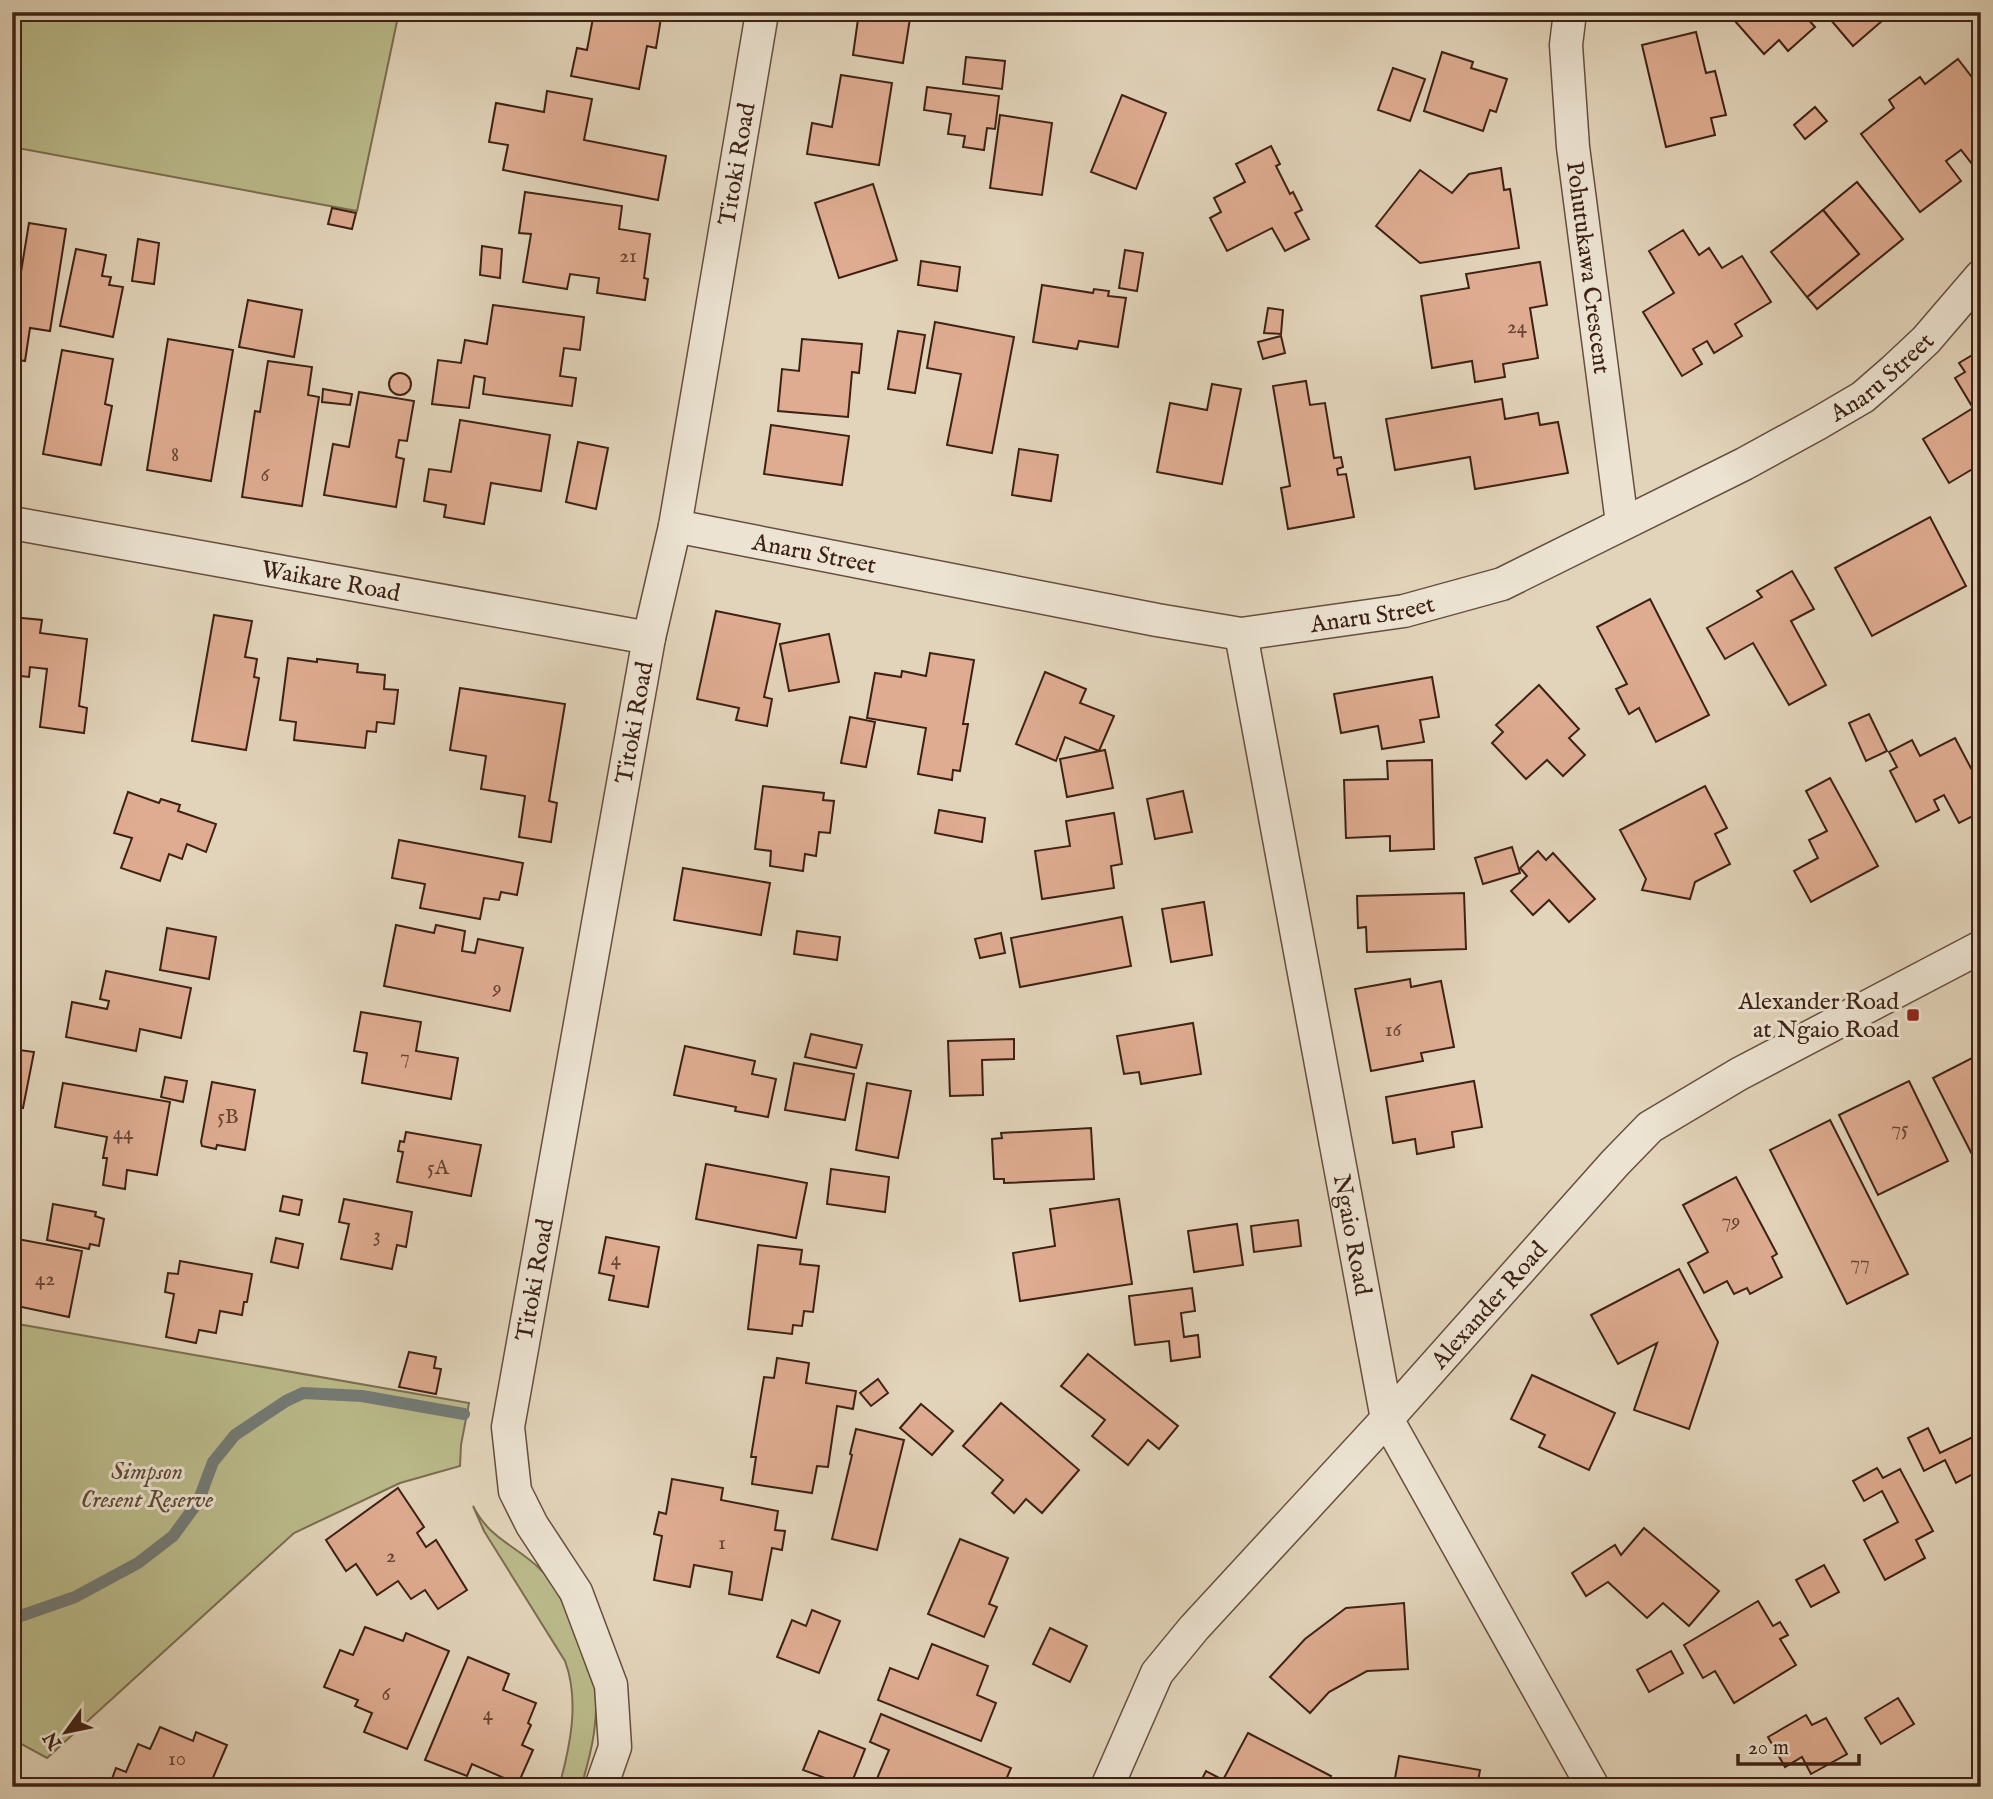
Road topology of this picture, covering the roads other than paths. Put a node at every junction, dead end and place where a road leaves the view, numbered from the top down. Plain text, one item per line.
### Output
1 (1570, 12) edge
2 (761, 19) dead end
3 (1981, 276) edge
4 (12, 523) edge
5 (1622, 523) junction
6 (675, 526) junction
7 (1241, 634) junction
8 (649, 638) junction
9 (1981, 947) edge
10 (1387, 1419) junction
11 (601, 1787) edge
12 (1107, 1787) edge
13 (1593, 1787) edge

1 - 5 street, Pohutukawa Crescent
2 - 6 street, Titoki Road
3 - 5 street, Anaru Street
4 - 8 street, Waikare Road
5 - 7 street, Anaru Street
6 - 7 street, Anaru Street
6 - 8 street, Titoki Road
7 - 10 street, Ngaio Road
8 - 11 street, Titoki Road
9 - 10 street, Alexander Road
10 - 12 street, Alexander Road
10 - 13 street, Ngaio Road

